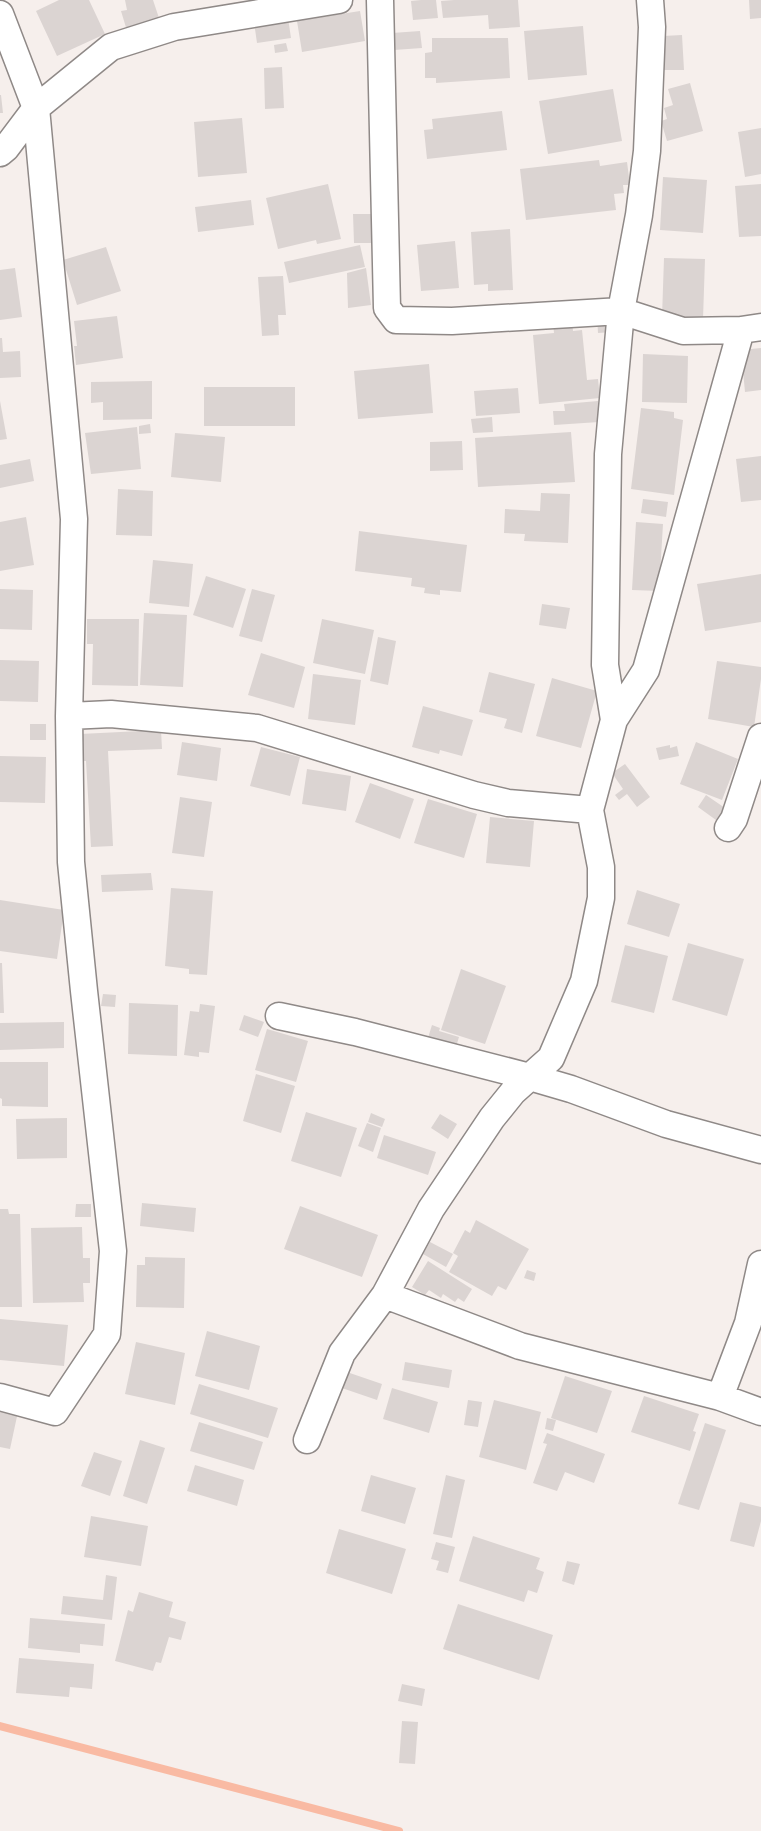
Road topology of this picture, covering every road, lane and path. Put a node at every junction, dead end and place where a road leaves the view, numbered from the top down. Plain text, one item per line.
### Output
1 (339, 0) edge
2 (380, 0) edge
3 (650, 0) edge
4 (0, 14) edge
5 (36, 108) junction
6 (0, 153) edge
7 (620, 310) junction
8 (751, 328) edge
9 (69, 716) junction
10 (614, 720) junction
11 (761, 737) edge
12 (590, 810) junction
13 (728, 828) dead end
14 (279, 1016) dead end
15 (530, 1077) junction
16 (761, 1150) edge
17 (761, 1264) edge
18 (384, 1295) junction
19 (0, 1397) edge
20 (720, 1397) junction
21 (761, 1412) edge
22 (307, 1440) dead end

1 - 5 street
2 - 7 street
3 - 7 street
4 - 5 street
5 - 6 street
5 - 9 street
7 - 8 street
7 - 10 street
8 - 10 street
9 - 12 street
9 - 19 street
10 - 12 street
11 - 13 street
12 - 15 street
14 - 15 street
15 - 16 street
15 - 18 street
17 - 20 street
18 - 20 street
18 - 22 street
20 - 21 street

